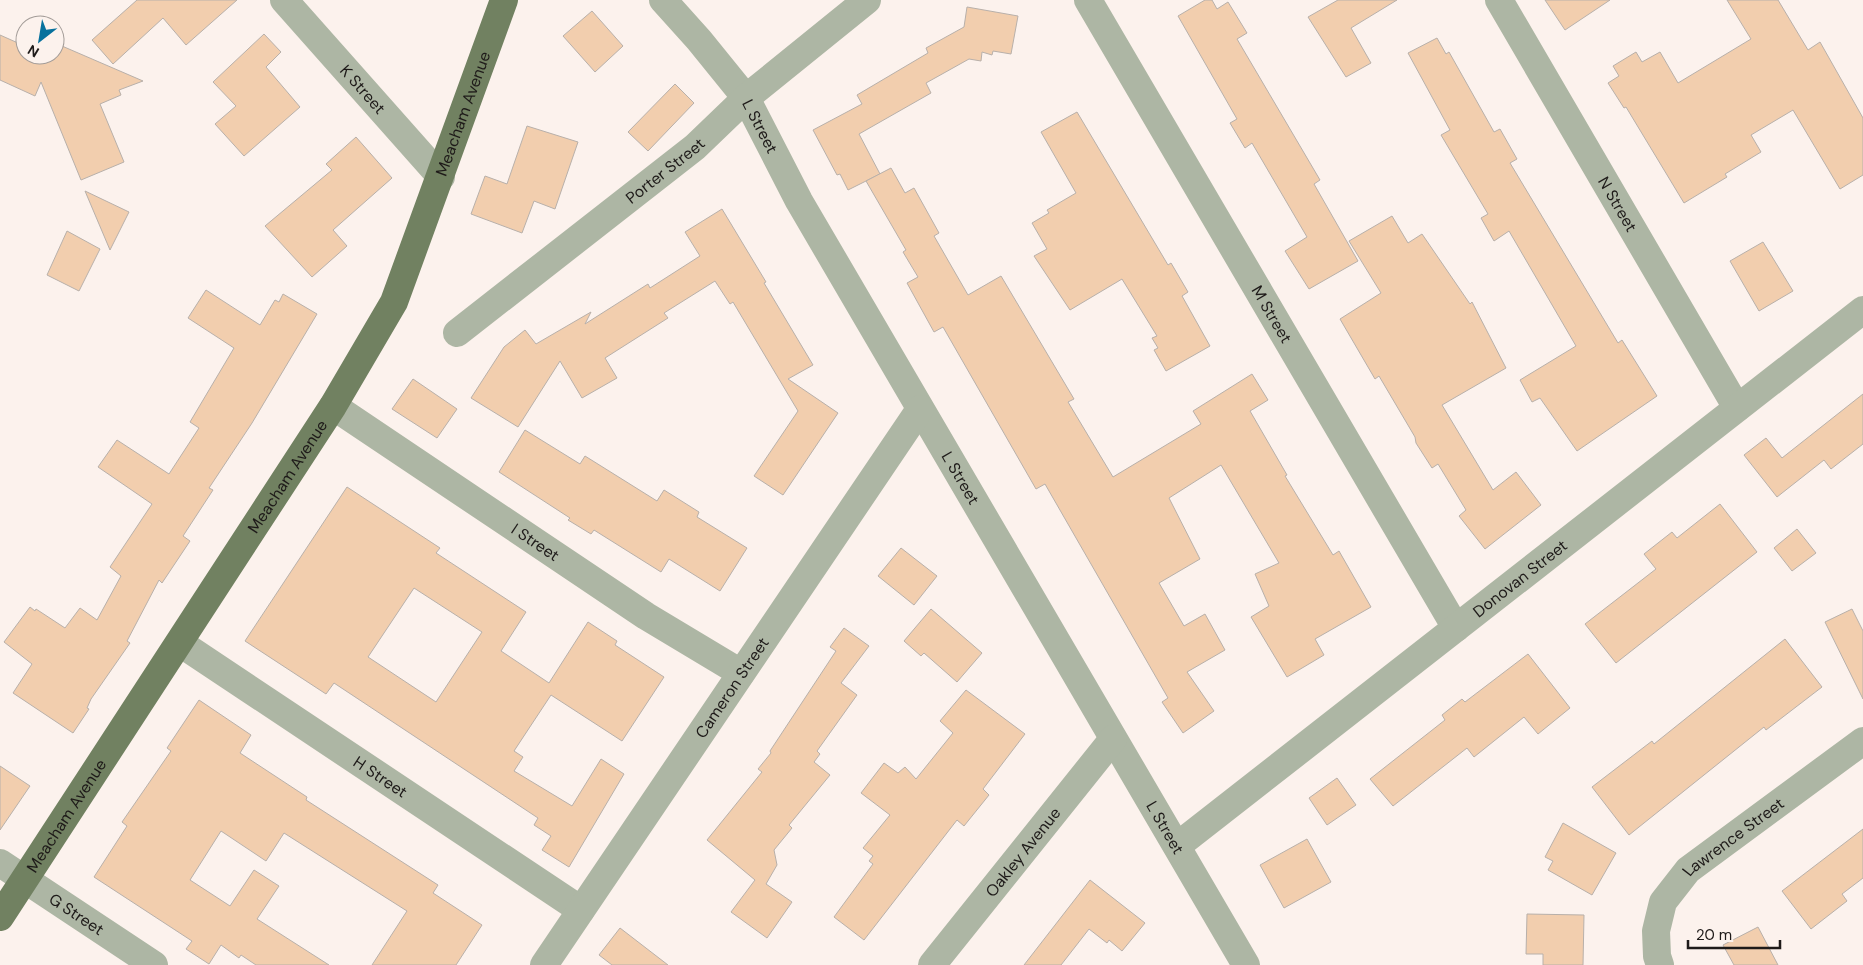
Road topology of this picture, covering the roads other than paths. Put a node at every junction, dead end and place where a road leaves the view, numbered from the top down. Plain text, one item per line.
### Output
1 (284, 0) edge
2 (504, 0) edge
3 (663, 0) edge
4 (867, 0) edge
5 (1088, 0) edge
6 (1499, 0) edge
7 (746, 98) junction
8 (441, 177) junction
9 (1863, 310) edge
10 (457, 333) dead end
11 (333, 406) junction
12 (1737, 408) junction
13 (920, 409) junction
14 (1456, 628) junction
15 (180, 643) junction
16 (741, 673) junction
17 (1113, 739) junction
18 (1863, 741) edge
19 (1177, 846) junction
20 (0, 863) edge
21 (25, 879) junction
22 (581, 910) junction
23 (0, 917) edge
24 (154, 965) edge
25 (544, 965) edge
26 (932, 965) edge
27 (1246, 965) edge
28 (1660, 965) edge

1 - 8 street, K Street
2 - 8 main road, Meacham Avenue
3 - 7 street, L Street
4 - 7 street, Porter Street
5 - 14 street, M Street
6 - 12 street, N Street
7 - 10 street, Porter Street
7 - 13 street, L Street
8 - 11 main road, Meacham Avenue
9 - 12 street, Donovan Street
11 - 15 main road, Meacham Avenue
11 - 16 street, I Street
12 - 14 street, Donovan Street
13 - 16 street, Cameron Street
13 - 17 street, L Street
14 - 19 street, Donovan Street
15 - 21 main road, Meacham Avenue
15 - 22 street, H Street
16 - 22 street, Cameron Street
17 - 19 street, L Street
17 - 26 street, Oakley Avenue
18 - 28 street, Lawrence Street
19 - 27 street, L Street
20 - 21 street, G Street
21 - 23 main road, Meacham Avenue
21 - 24 street, G Street
22 - 25 street, Cameron Street

